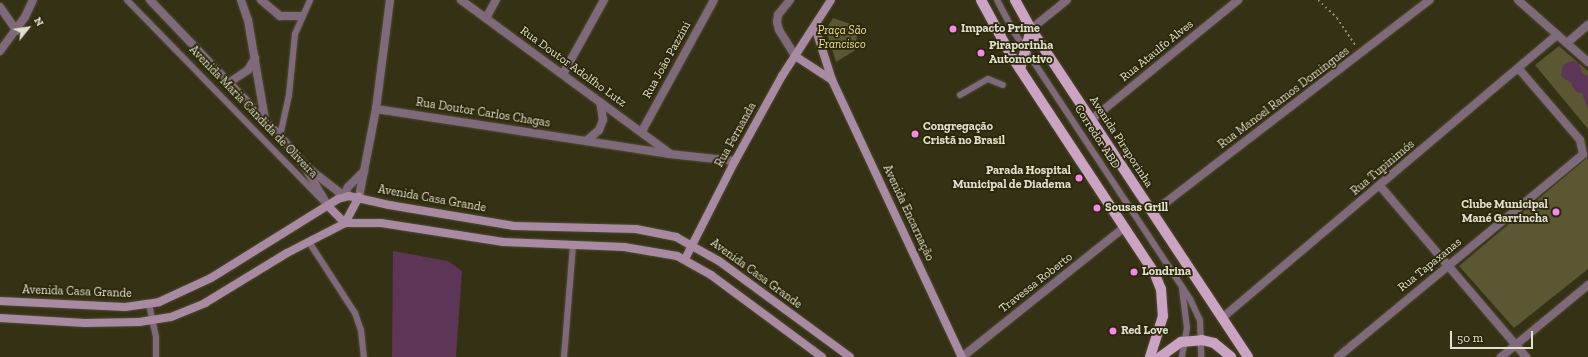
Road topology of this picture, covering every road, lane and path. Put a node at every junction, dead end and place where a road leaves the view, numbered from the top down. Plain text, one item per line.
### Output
1 (32, 0) edge
2 (127, 0) edge
3 (150, 0) edge
4 (241, 0) edge
5 (261, 0) edge
6 (310, 0) edge
7 (390, 0) edge
8 (461, 0) edge
9 (496, 0) edge
10 (604, 0) edge
11 (714, 0) edge
12 (790, 0) edge
13 (831, 0) edge
14 (981, 0) edge
15 (998, 0) edge
16 (1015, 0) edge
17 (1067, 0) edge
18 (1238, 0) edge
19 (1318, 0) edge
20 (1430, 0) edge
21 (1518, 0) edge
22 (0, 7) edge
23 (301, 16) junction
24 (486, 18) junction
25 (1588, 25) edge
26 (815, 27) junction
27 (1031, 29) junction
28 (17, 30) junction
29 (1557, 35) junction
30 (1567, 43) junction
31 (1024, 46) junction
32 (0, 50) edge
33 (1361, 54) junction
34 (795, 56) junction
35 (255, 58) junction
36 (1588, 62) edge
37 (1020, 69) junction
38 (1519, 69) junction
39 (563, 74) junction
40 (832, 80) junction
41 (230, 82) junction
42 (1003, 85) dead end
43 (960, 95) dead end
44 (600, 102) junction
45 (376, 109) junction
46 (265, 120) junction
47 (1091, 120) junction
48 (642, 131) junction
49 (280, 136) junction
50 (586, 141) junction
51 (669, 154) junction
52 (735, 161) junction
53 (304, 165) junction
54 (364, 170) junction
55 (1380, 186) junction
56 (344, 196) junction
57 (359, 197) junction
58 (328, 206) junction
59 (1152, 213) junction
60 (345, 223) junction
61 (1125, 227) junction
62 (309, 242) junction
63 (691, 243) junction
64 (573, 246) junction
65 (686, 259) junction
66 (1448, 266) junction
67 (1181, 285) junction
68 (1588, 285) edge
69 (0, 302) edge
70 (149, 304) junction
71 (0, 318) edge
72 (1222, 318) junction
73 (153, 320) junction
74 (1202, 340) junction
75 (1185, 341) junction
76 (1515, 345) junction
77 (156, 357) edge
78 (364, 357) edge
79 (564, 357) edge
80 (822, 357) edge
81 (849, 357) edge
82 (962, 357) edge
83 (1150, 357) edge
84 (1160, 357) edge
85 (1182, 357) edge
86 (1201, 357) edge
87 (1231, 357) edge
88 (1248, 357) edge
89 (1338, 357) edge
90 (1501, 357) edge
91 (1526, 357) edge

1 - 28 street
2 - 58 lane, Avenida Maria Cândida de Oliveira
3 - 41 street, Avenida Maria Cândida de Oliveira
4 - 35 street
5 - 23 street
6 - 23 lane
7 - 45 street
8 - 24 street, Rua Doutor Adolfho Lutz
9 - 24 street
10 - 39 street
11 - 48 street, Rua João Pazzini
12 - 34 street
13 - 26 main road
14 - 37 main road
15 - 31 lane, Corredor ABD
16 - 27 main road, Avenida Piraporinha
17 - 27 street
18 - 47 street, Rua Ataulfo Alves
19 - 33 path
20 - 33 street, Rua Manoel Ramos Domingues
21 - 29 street
22 - 28 street
23 - 49 lane
24 - 39 street, Rua Doutor Adolfho Lutz
25 - 30 street
26 - 34 main road, Rua Fernanda
26 - 40 main road, Avenida Encarnação
27 - 31 main road
27 - 47 main road, Avenida Piraporinha
28 - 32 street
29 - 30 street
29 - 38 street, Rua Tupinimós
30 - 36 street
31 - 37 main road
31 - 67 lane, Corredor ABD
33 - 59 street, Rua Manoel Ramos Domingues
34 - 40 main road
34 - 52 main road, Rua Fernanda
35 - 41 street
35 - 46 street
37 - 61 main road
38 - 55 street, Rua Tupinimós
38 - 66 street, Rua Tapaxanas
39 - 44 street, Rua Doutor Adolfho Lutz
40 - 82 main road, Avenida Encarnação
41 - 46 street, Avenida Maria Cândida de Oliveira
42 - 43 lane
44 - 48 street, Rua Doutor Adolfho Lutz
44 - 50 street
45 - 50 street, Rua Doutor Carlos Chagas
45 - 54 street
46 - 49 street, Avenida Maria Cândida de Oliveira
47 - 59 main road, Avenida Piraporinha
48 - 51 street, Rua Doutor Adolfho Lutz
49 - 53 street, Avenida Maria Cândida de Oliveira
50 - 51 street, Rua Doutor Carlos Chagas
51 - 52 street, Rua Doutor Carlos Chagas
52 - 63 main road, Rua Fernanda
53 - 56 street, Avenida Maria Cândida de Oliveira
53 - 58 street, Avenida Maria Cândida de Oliveira
54 - 56 street
54 - 57 street
55 - 66 street
55 - 72 street, Rua Tupinimós
56 - 57 main road, Avenida Casa Grande
56 - 58 main road, Avenida Casa Grande
57 - 60 main road
57 - 63 main road, Avenida Casa Grande
58 - 60 main road
58 - 70 main road, Avenida Casa Grande
59 - 72 main road, Avenida Piraporinha
60 - 62 main road
60 - 64 main road
61 - 82 street, Travessa Roberto
61 - 83 main road
62 - 73 main road
62 - 78 lane
63 - 65 main road, Rua Fernanda
63 - 81 main road, Avenida Casa Grande
64 - 65 main road
64 - 79 lane
65 - 80 main road
66 - 76 street
66 - 89 street, Rua Tapaxanas
67 - 74 lane, Corredor ABD
67 - 75 lane, Corredor ABD
68 - 76 street
69 - 70 main road, Avenida Casa Grande
70 - 73 lane
71 - 73 main road
72 - 88 main road, Avenida Piraporinha
73 - 77 lane
74 - 75 main road
74 - 86 lane, Corredor ABD
74 - 87 main road
75 - 84 main road
75 - 85 lane, Corredor ABD
76 - 90 street
76 - 91 street

